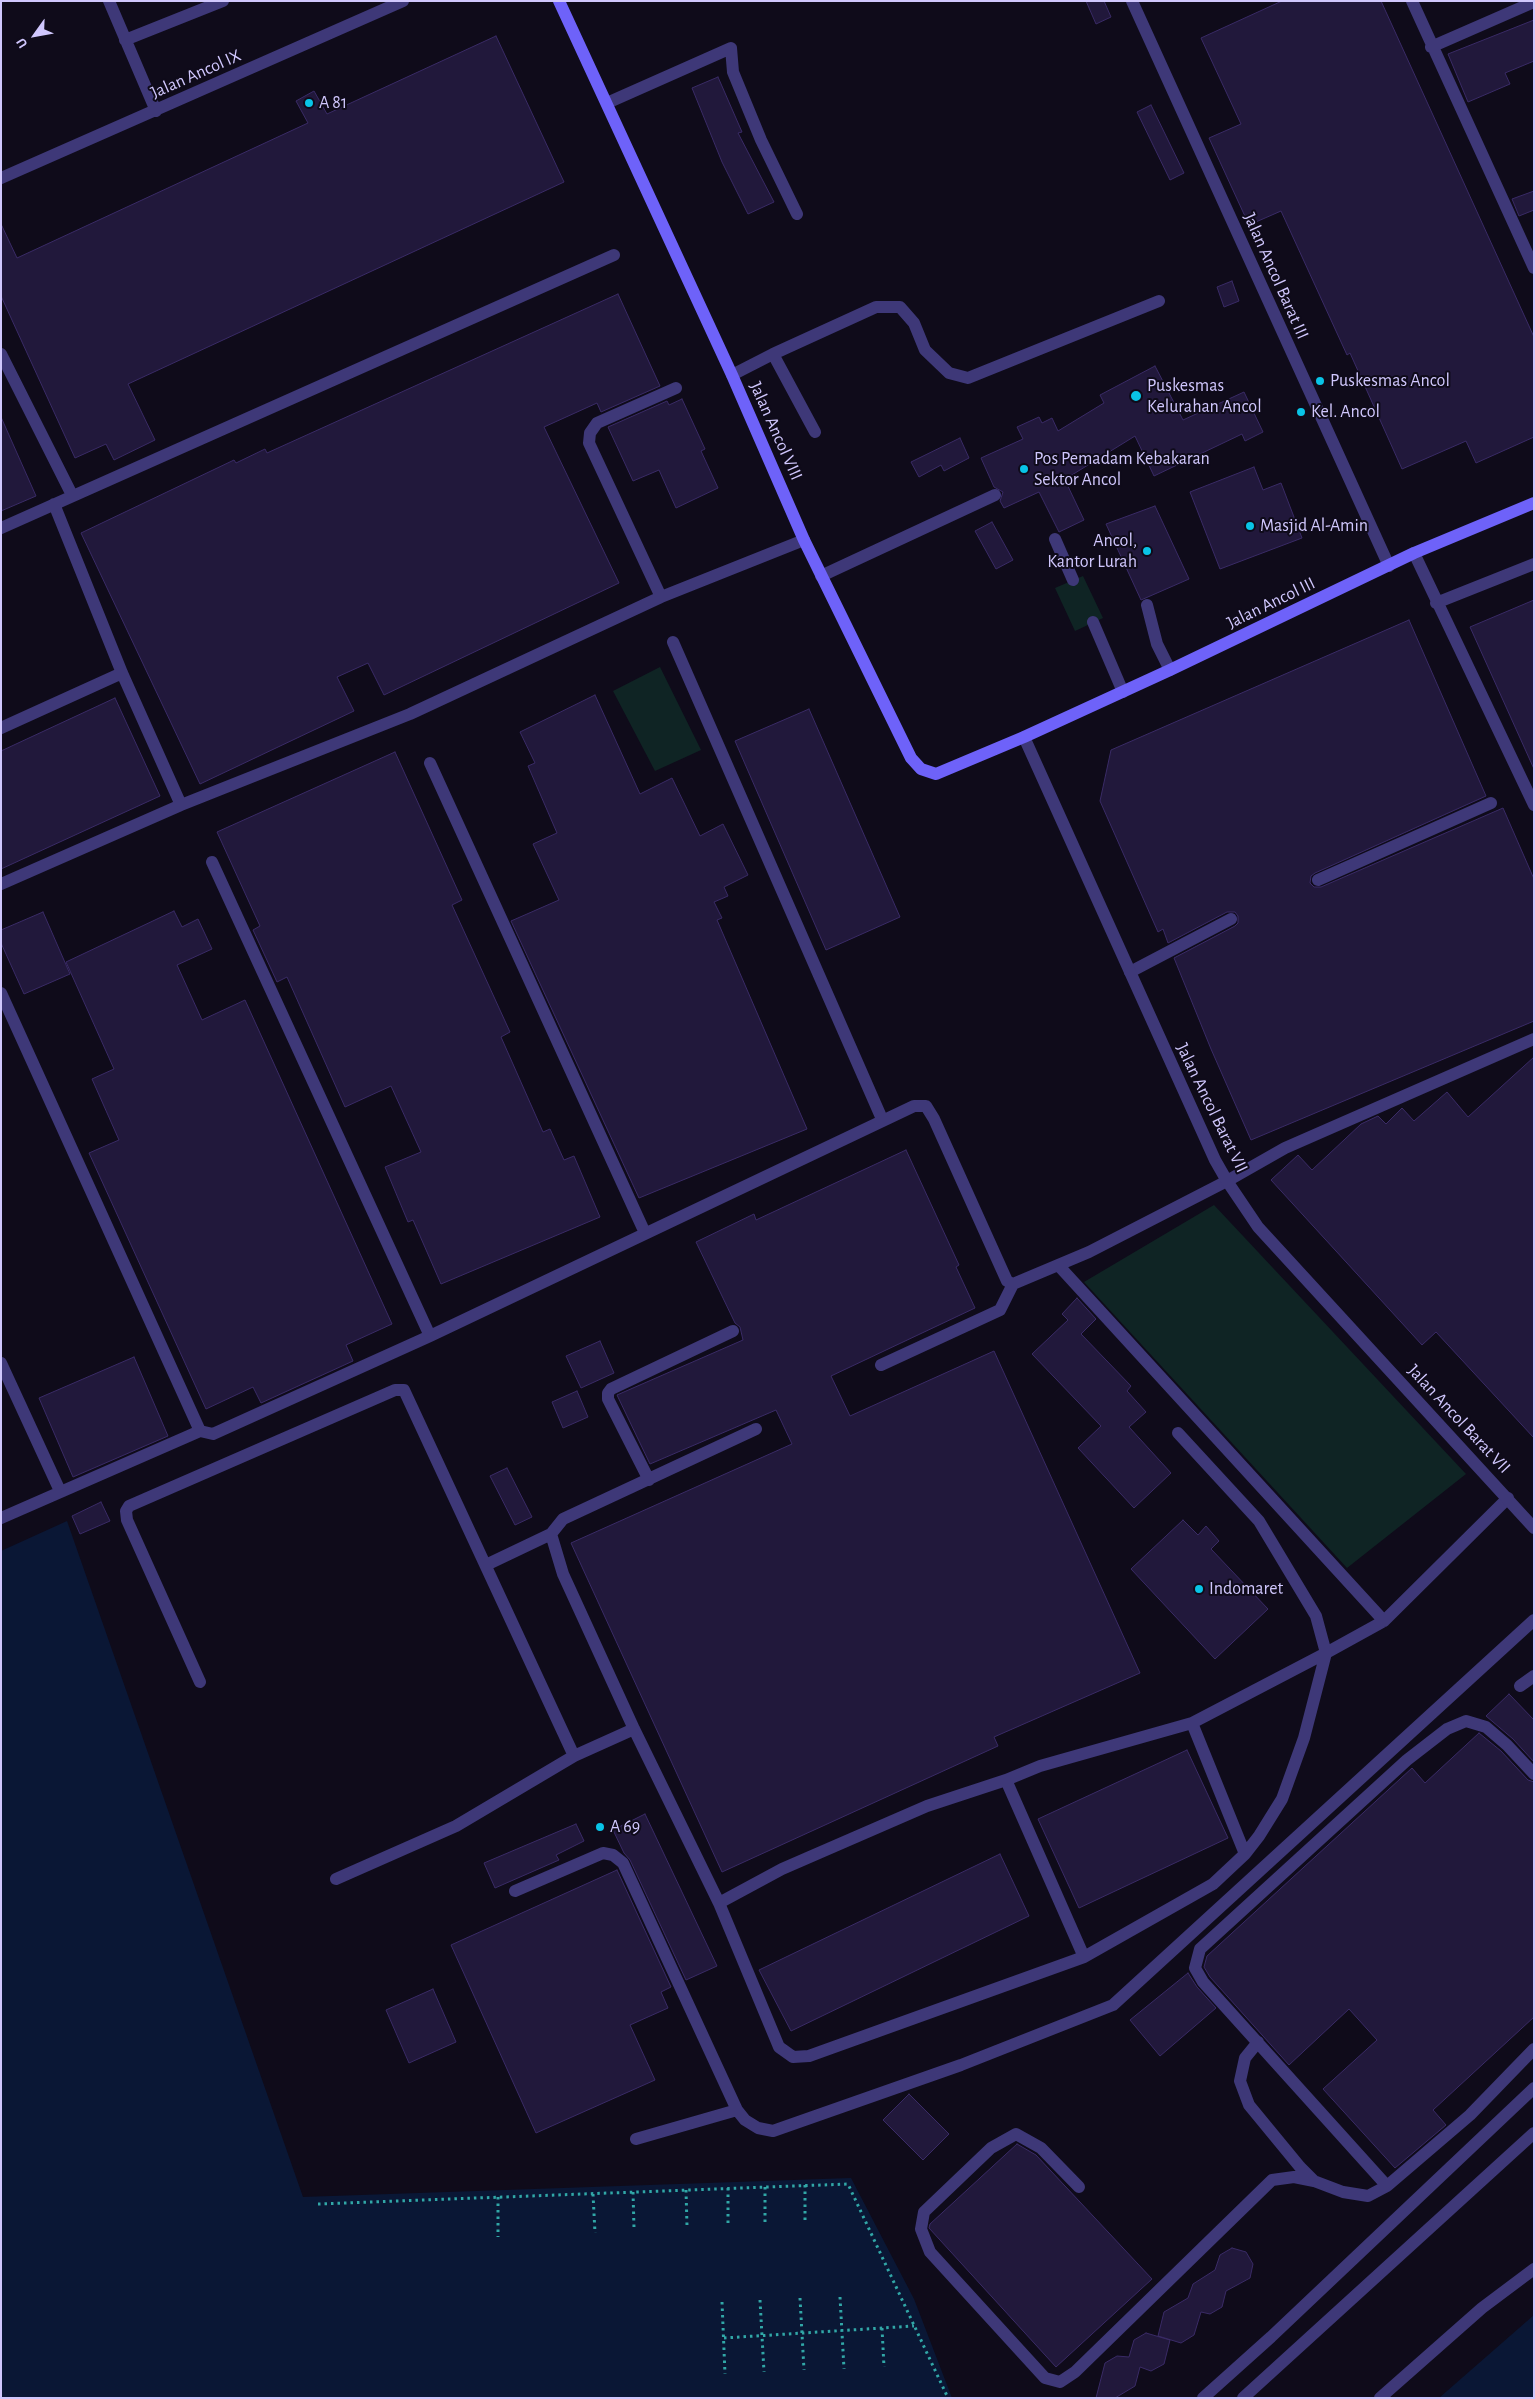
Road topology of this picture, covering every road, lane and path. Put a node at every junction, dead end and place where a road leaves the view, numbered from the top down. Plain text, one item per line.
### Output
1 (109, 1) edge
2 (223, 1) edge
3 (403, 1) edge
4 (559, 1) edge
5 (1132, 1) edge
6 (1412, 1) edge
7 (1534, 2) edge
8 (125, 40) junction
9 (1431, 47) junction
10 (607, 104) junction
11 (156, 111) junction
12 (1, 178) edge
13 (797, 214) dead end
14 (614, 255) dead end
15 (1534, 268) edge
16 (1159, 301) dead end
17 (1, 354) edge
18 (773, 354) junction
19 (732, 375) junction
20 (676, 388) dead end
21 (815, 432) dead end
22 (72, 495) junction
23 (995, 495) dead end
24 (54, 504) junction
25 (1534, 504) edge
26 (1, 528) edge
27 (1055, 539) dead end
28 (804, 540) junction
29 (1414, 553) junction
30 (1534, 564) edge
31 (1389, 566) junction
32 (821, 576) junction
33 (1073, 580) dead end
34 (661, 597) junction
35 (1436, 603) junction
36 (1147, 605) dead end
37 (1093, 622) dead end
38 (673, 642) dead end
39 (1170, 670) junction
40 (122, 673) junction
41 (1123, 692) junction
42 (1, 728) edge
43 (1024, 736) junction
44 (430, 763) dead end
45 (1491, 803) dead end
46 (181, 805) junction
47 (1534, 805) edge
48 (212, 862) dead end
49 (1318, 880) dead end
50 (1, 884) edge
51 (1231, 920) dead end
52 (1130, 972) junction
53 (1, 993) edge
54 (1534, 1039) edge
55 (882, 1120) junction
56 (1227, 1181) junction
57 (645, 1233) junction
58 (1059, 1266) junction
59 (1014, 1284) junction
60 (733, 1330) dead end
61 (430, 1336) junction
62 (1, 1363) edge
63 (881, 1365) dead end
64 (756, 1429) dead end
65 (200, 1431) junction
66 (1178, 1433) dead end
67 (649, 1480) junction
68 (60, 1491) junction
69 (1508, 1498) junction
70 (1, 1518) edge
71 (1534, 1528) edge
72 (551, 1534) junction
73 (486, 1566) junction
74 (1534, 1620) edge
75 (1384, 1621) junction
76 (1326, 1653) junction
77 (1534, 1676) edge
78 (200, 1682) dead end
79 (1520, 1686) dead end
80 (1192, 1723) junction
81 (634, 1730) junction
82 (574, 1756) junction
83 (1534, 1774) edge
84 (1006, 1780) junction
85 (1245, 1854) junction
86 (336, 1879) dead end
87 (515, 1891) dead end
88 (719, 1903) junction
89 (1084, 1958) junction
90 (1258, 2042) junction
91 (1534, 2049) edge
92 (1534, 2088) edge
93 (737, 2110) junction
94 (1534, 2133) edge
95 (636, 2139) dead end
96 (1314, 2181) junction
97 (805, 2185) junction
98 (1387, 2186) junction
99 (765, 2187) junction
100 (1079, 2187) dead end
101 (728, 2188) junction
102 (686, 2190) junction
103 (633, 2192) junction
104 (594, 2194) junction
105 (498, 2197) junction
106 (318, 2204) dead end
107 (805, 2222) dead end
108 (728, 2223) dead end
109 (765, 2223) dead end
110 (687, 2226) dead end
111 (634, 2228) dead end
112 (595, 2233) dead end
113 (498, 2238) dead end
114 (1534, 2269) edge
115 (840, 2297) dead end
116 (800, 2298) dead end
117 (760, 2300) dead end
118 (722, 2302) dead end
119 (914, 2326) junction
120 (882, 2328) junction
121 (842, 2331) junction
122 (802, 2333) junction
123 (762, 2336) junction
124 (724, 2338) junction
125 (884, 2367) dead end
126 (844, 2369) dead end
127 (804, 2370) dead end
128 (764, 2372) dead end
129 (725, 2374) dead end
130 (948, 2398) edge
131 (1204, 2398) edge
132 (1244, 2398) edge
133 (1380, 2398) edge

1 - 8 street
2 - 8 street
3 - 11 street, Jalan Ancol IX
4 - 10 street, Jalan Ancol VIII
5 - 31 street, Jalan Ancol Barat III
6 - 9 street
7 - 9 street
8 - 11 street
9 - 15 street
10 - 13 street
10 - 19 street, Jalan Ancol VIII
11 - 12 street, Jalan Ancol IX
14 - 22 street
16 - 18 street
17 - 22 street
18 - 19 street
18 - 21 street
19 - 28 street, Jalan Ancol VIII
20 - 34 street
22 - 24 street
23 - 32 street
24 - 26 street
24 - 40 street
25 - 29 street, Jalan Ancol III
27 - 33 street
28 - 32 street, Jalan Ancol VIII
28 - 34 street
29 - 31 street, Jalan Ancol III
29 - 35 street
30 - 35 street
31 - 39 street, Jalan Ancol III
32 - 43 street, Jalan Ancol VIII
34 - 46 street
35 - 47 street
36 - 39 street
37 - 41 street
38 - 55 street
39 - 41 street, Jalan Ancol III
40 - 42 street
40 - 46 street
41 - 43 street, Jalan Ancol III
43 - 52 street, Jalan Ancol Barat VII
44 - 57 street
45 - 49 street
46 - 50 street
48 - 61 street
51 - 52 street
52 - 56 street, Jalan Ancol Barat VII
53 - 65 street
54 - 56 street
55 - 57 street
55 - 59 street
56 - 58 street
56 - 69 street, Jalan Ancol Barat VII
57 - 61 street
58 - 59 street
58 - 75 street
59 - 63 street
60 - 67 street
61 - 65 street
62 - 68 street
64 - 67 street
65 - 68 street
66 - 76 street
67 - 72 street
68 - 70 street
69 - 71 street, Jalan Ancol Barat VII
69 - 75 street
72 - 73 street
72 - 81 street
73 - 78 street
73 - 82 street
74 - 93 street
75 - 76 street
76 - 80 street
76 - 85 street
77 - 79 street
80 - 84 street
80 - 85 street
81 - 82 street
81 - 88 street
82 - 86 street
83 - 90 street
84 - 88 street
84 - 89 street
85 - 89 street
87 - 93 street
88 - 89 street
90 - 96 street
90 - 98 street
91 - 98 street
92 - 131 street
93 - 95 street
94 - 132 street
96 - 98 street
96 - 100 street
97 - 99 path
97 - 107 path
97 - 119 path
99 - 101 path
99 - 109 path
101 - 102 path
101 - 108 path
102 - 103 path
102 - 110 path
103 - 104 path
103 - 111 path
104 - 105 path
104 - 112 path
105 - 106 path
105 - 113 path
114 - 133 street
115 - 121 path
116 - 122 path
117 - 123 path
118 - 124 path
119 - 120 path
119 - 130 path
120 - 121 path
120 - 125 path
121 - 122 path
121 - 126 path
122 - 123 path
122 - 127 path
123 - 124 path
123 - 128 path
124 - 129 path

